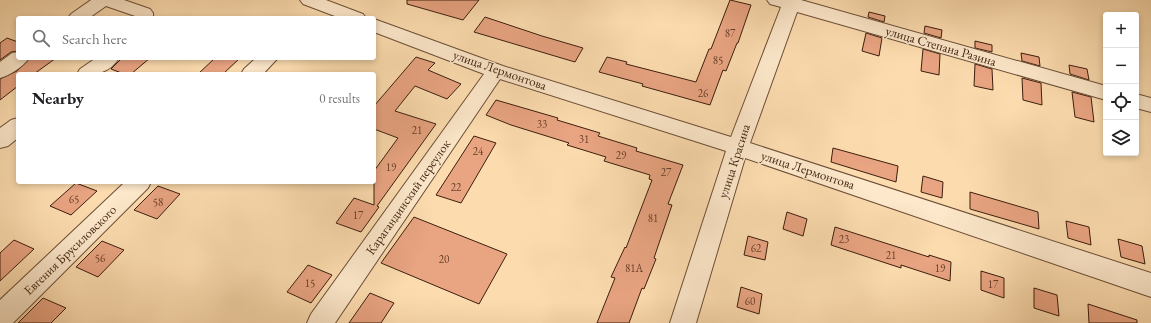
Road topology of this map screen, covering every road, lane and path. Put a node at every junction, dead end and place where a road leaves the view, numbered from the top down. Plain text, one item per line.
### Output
1 (103, 0) edge
2 (106, 0) edge
3 (786, 1) edge
4 (320, 2) edge
5 (80, 16) edge
6 (144, 16) edge
7 (310, 16) edge
8 (352, 16) edge
9 (376, 25) edge
10 (16, 60) edge
11 (106, 60) edge
12 (266, 60) edge
13 (0, 71) edge
14 (496, 71) junction
15 (90, 72) edge
16 (253, 72) edge
17 (1103, 92) edge
18 (1139, 102) edge
19 (1151, 105) edge
20 (16, 128) edge
21 (0, 140) edge
22 (738, 147) junction
23 (138, 184) edge
24 (1151, 285) edge
25 (0, 318) edge
26 (320, 323) edge
27 (682, 323) edge

1 - 5 street
2 - 6 street
3 - 17 street, улица Степана Разина
3 - 22 street, улица Красина
4 - 7 street
4 - 8 street
9 - 14 street, улица Лермонтова
10 - 13 street
11 - 15 street
12 - 16 street
14 - 22 street, улица Лермонтова
14 - 26 street, Карагандинский переулок
18 - 19 street
20 - 21 street
22 - 24 street, улица Лермонтова
22 - 27 street, улица Красина
23 - 25 street, Евгения Брусиловского

